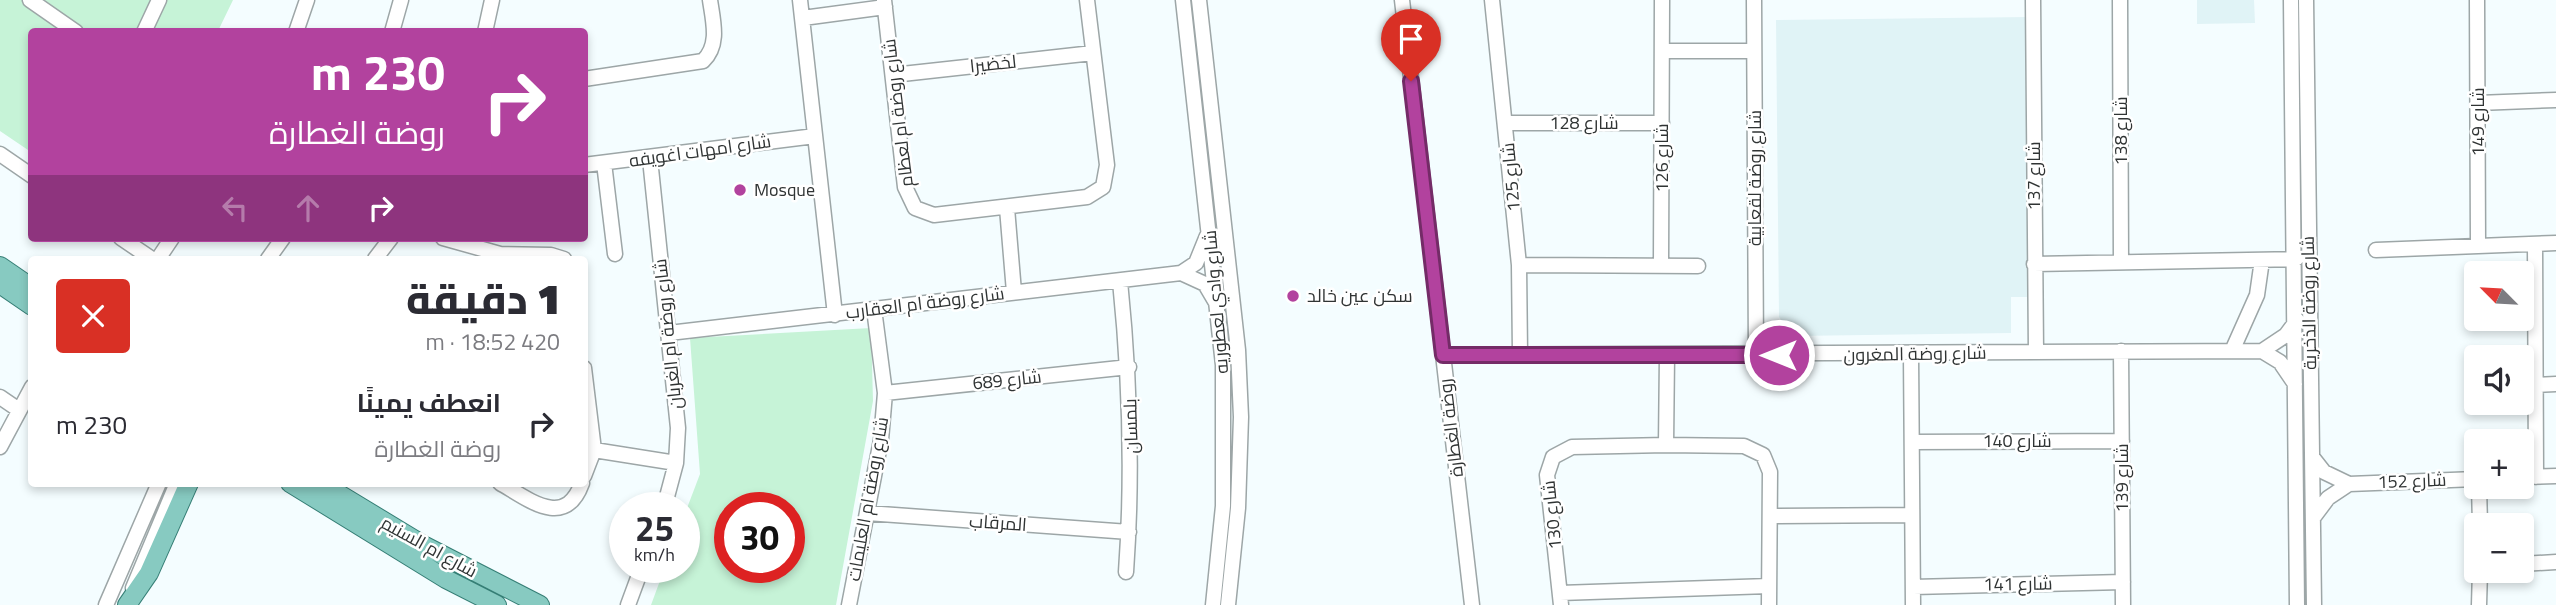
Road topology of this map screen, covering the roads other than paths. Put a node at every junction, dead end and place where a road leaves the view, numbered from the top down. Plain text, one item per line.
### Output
1 (30, 0) edge
2 (159, 0) edge
3 (307, 0) edge
4 (401, 0) edge
5 (492, 0) edge
6 (710, 0) edge
7 (800, 0) edge
8 (1087, 0) edge
9 (1183, 0) edge
10 (1199, 0) edge
11 (1402, 0) edge
12 (1492, 0) edge
13 (1662, 0) edge
14 (1754, 0) edge
15 (2033, 0) edge
16 (2120, 0) edge
17 (2291, 0) edge
18 (2306, 0) edge
19 (2477, 0) edge
20 (884, 4) edge
21 (803, 18) junction
22 (70, 28) edge
23 (146, 28) edge
24 (297, 28) edge
25 (393, 28) edge
26 (486, 28) edge
27 (1662, 51) junction
28 (1754, 51) junction
29 (1093, 53) junction
30 (893, 75) junction
31 (588, 78) edge
32 (2556, 100) edge
33 (2478, 103) junction
34 (1506, 123) junction
35 (1662, 123) junction
36 (815, 136) junction
37 (0, 154) edge
38 (650, 159) junction
39 (604, 163) junction
40 (588, 165) edge
41 (28, 173) edge
42 (1007, 208) junction
43 (1209, 225) junction
44 (127, 242) edge
45 (388, 242) edge
46 (460, 242) edge
47 (2556, 243) edge
48 (2535, 244) junction
49 (2478, 245) junction
50 (2376, 250) dead end
51 (615, 254) dead end
52 (148, 256) edge
53 (377, 256) edge
54 (499, 256) edge
55 (554, 256) edge
56 (2296, 259) junction
57 (2262, 260) junction
58 (2121, 262) junction
59 (2034, 264) junction
60 (1519, 265) junction
61 (1661, 265) junction
62 (0, 266) edge
63 (1698, 266) dead end
64 (1181, 273) junction
65 (1120, 281) junction
66 (0, 284) edge
67 (28, 285) edge
68 (1014, 292) junction
69 (28, 303) edge
70 (874, 309) junction
71 (1218, 309) junction
72 (835, 315) junction
73 (2297, 320) junction
74 (669, 332) junction
75 (2121, 351) junction
76 (2232, 351) junction
77 (2262, 351) junction
78 (2036, 352) junction
79 (1520, 354) junction
80 (1443, 355) junction
81 (1667, 355) junction
82 (1756, 355) junction
83 (1912, 355) junction
84 (1129, 367) junction
85 (2556, 384) edge
86 (2535, 385) junction
87 (2296, 387) junction
88 (885, 393) junction
89 (28, 394) edge
90 (0, 397) edge
91 (588, 401) edge
92 (19, 410) junction
93 (2532, 429) edge
94 (2122, 441) junction
95 (1912, 442) junction
96 (1666, 445) junction
97 (0, 447) edge
98 (594, 450) junction
99 (2313, 458) junction
100 (676, 463) junction
101 (588, 466) edge
102 (2556, 476) edge
103 (2534, 477) edge
104 (2464, 479) edge
105 (2349, 484) junction
106 (157, 487) edge
107 (175, 487) edge
108 (187, 487) edge
109 (297, 487) edge
110 (328, 487) edge
111 (508, 487) edge
112 (580, 487) edge
113 (668, 492) edge
114 (867, 513) junction
115 (1912, 515) junction
116 (1770, 516) junction
117 (2313, 518) junction
118 (1129, 532) junction
119 (2556, 562) edge
120 (2534, 563) edge
121 (1126, 572) dead end
122 (2123, 582) junction
123 (636, 583) edge
124 (2480, 583) edge
125 (1769, 586) junction
126 (460, 587) junction
127 (1913, 587) junction
128 (1561, 599) edge
129 (106, 605) edge
130 (127, 605) edge
131 (472, 605) edge
132 (497, 605) edge
133 (540, 605) edge
134 (628, 605) edge
135 (849, 605) edge
136 (1213, 605) edge
137 (1228, 605) edge
138 (1472, 605) edge
139 (1769, 605) edge
140 (1913, 605) edge
141 (2123, 605) edge
142 (2297, 605) edge
143 (2314, 605) edge
144 (2479, 605) edge

1 - 22 street
2 - 23 street
3 - 24 street
4 - 25 street
5 - 26 street
6 - 31 street
7 - 21 street
8 - 29 street, شارع روضة ام لعظام
9 - 43 street, شارع وادي لعطوريه
10 - 137 street, شارع وادي لعطوريه
11 - 80 street, روضة الغطارة
12 - 34 street, شارع 125
13 - 27 street, شارع 126
14 - 28 street, شارع روضة لقعابية
15 - 59 street, شارع 137
16 - 58 street, شارع 138
17 - 56 street, شارع روضة الذخرية
18 - 99 street, شارع روضة الذخرية
19 - 33 street, شارع 149
20 - 21 street, شارع روضة ام لعظام
20 - 30 street, شارع روضة ام لعظام
21 - 36 street
27 - 28 street
27 - 35 street, شارع 126
28 - 82 street, شارع روضة لقعابية
29 - 30 street, لخضيرا
29 - 42 street, شارع روضة ام لعظام
30 - 42 street, شارع روضة ام لعظام
32 - 33 street
33 - 49 street, شارع 149
34 - 35 street, شارع 128
34 - 60 street, شارع 125
35 - 61 street, شارع 126
36 - 38 street, شارع امهات اغويفه
36 - 72 street
37 - 41 street
38 - 39 street, شارع امهات اغويفه
38 - 74 street, شارع روضة ام الغربان
39 - 40 street, شارع امهات اغويفه
39 - 51 street
42 - 68 street
43 - 64 street
43 - 71 street, شارع وادي لعطوريه
44 - 52 street
45 - 53 street
46 - 54 street
47 - 48 street
48 - 49 street
48 - 86 street
49 - 50 street
54 - 55 street
56 - 57 street
56 - 73 street, شارع روضة الذخرية
57 - 58 street
57 - 76 street
58 - 59 street
59 - 78 street, شارع 137
60 - 61 street
60 - 79 street, شارع 125
61 - 63 street
62 - 67 main road
64 - 65 street, شارع روضة ام العقارب
64 - 71 street
65 - 68 street, شارع روضة ام العقارب
65 - 84 street, بلمسان
66 - 69 main road
68 - 70 street, شارع روضة ام العقارب
70 - 72 street, شارع روضة ام العقارب
70 - 88 street, شارع روضة ام العليمات
71 - 136 street, شارع وادي لعطوريه
72 - 74 street, شارع روضة ام العقارب
73 - 77 street
73 - 87 street, شارع روضة الذخرية
74 - 100 street, شارع روضة ام الغربان
75 - 76 street, شارع روضة المغرون
75 - 78 street, شارع روضة المغرون
75 - 94 street, شارع 139
76 - 77 street, شارع روضة المغرون
77 - 87 street
78 - 83 street, شارع روضة المغرون
79 - 80 street, شارع روضة المغرون
79 - 81 street, شارع روضة المغرون
80 - 138 street, روضة الغطارة
81 - 82 street, شارع روضة المغرون
81 - 96 street
82 - 83 street, شارع روضة المغرون
83 - 95 street
84 - 88 street, شارع 689
84 - 118 street, بلمسان
85 - 86 street
86 - 93 street
87 - 142 street, شارع روضة الذخرية
88 - 114 street, شارع روضة ام العليمات
89 - 92 street
90 - 92 street
91 - 98 street
92 - 97 street
94 - 95 street, شارع 140
94 - 122 street, شارع 139
95 - 115 street
96 - 116 street, شارع 130
96 - 128 street, شارع 130
98 - 100 street
98 - 101 street
99 - 105 street
99 - 117 street, شارع روضة الذخرية
100 - 113 street, شارع روضة ام الغربان
102 - 103 street
104 - 105 street, شارع 152
105 - 117 street
106 - 129 street
107 - 130 street
108 - 130 main road
109 - 126 main road, شارع ام السنيم
110 - 133 main road, شارع ام السنيم
111 - 112 street
114 - 118 street, المرقاب
114 - 135 street, شارع روضة ام العليمات
115 - 116 street
115 - 127 street
116 - 125 street, شارع 130
117 - 143 street, شارع روضة الذخرية
118 - 121 street, بلمسان
119 - 120 street
122 - 127 street, شارع 141
122 - 141 street, شارع 139
123 - 134 street
124 - 144 street
125 - 128 street
125 - 139 street, شارع 130
126 - 131 street
126 - 132 main road, شارع ام السنيم
127 - 140 street

